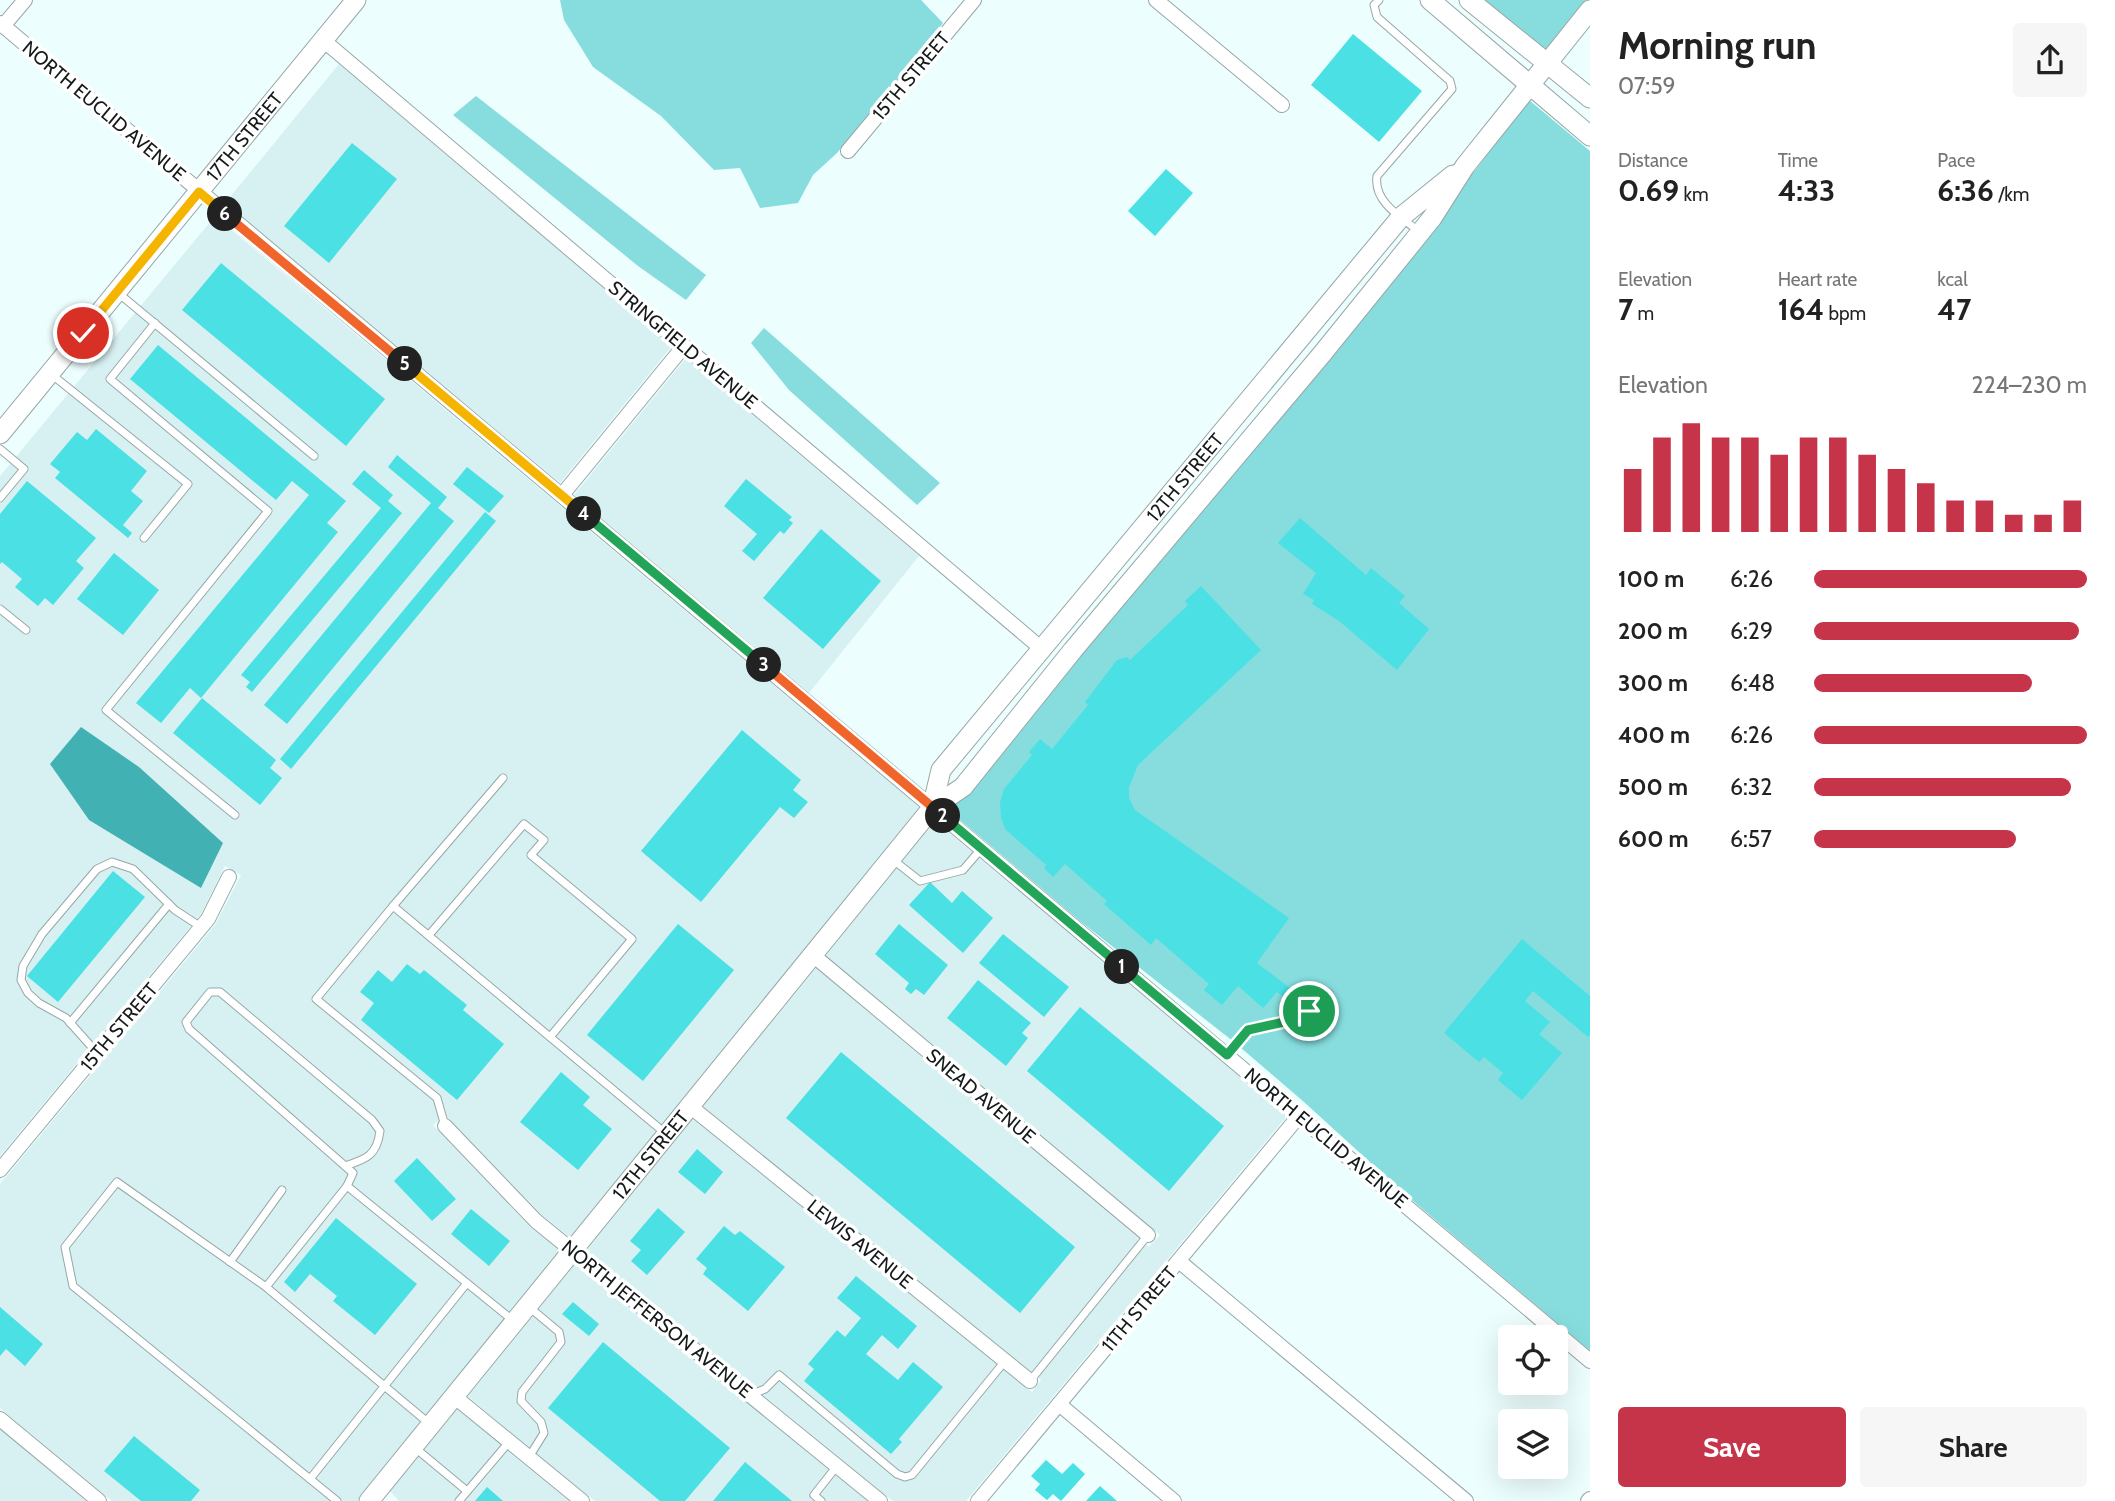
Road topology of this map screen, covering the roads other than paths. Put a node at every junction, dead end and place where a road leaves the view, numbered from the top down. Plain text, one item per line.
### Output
1 (25, 0) edge
2 (356, 0) edge
3 (974, 0) edge
4 (1156, 0) edge
5 (1378, 0) edge
6 (1430, 0) edge
7 (1469, 0) edge
8 (1590, 10) edge
9 (1, 24) edge
10 (323, 40) junction
11 (1548, 62) junction
12 (1530, 85) junction
13 (1590, 98) edge
14 (1282, 105) dead end
15 (1590, 135) edge
16 (848, 152) dead end
17 (1465, 166) junction
18 (199, 192) junction
19 (1401, 217) junction
20 (1421, 232) junction
21 (117, 292) junction
22 (155, 323) junction
23 (684, 346) junction
24 (50, 374) junction
25 (0, 434) edge
26 (0, 449) edge
27 (314, 456) dead end
28 (562, 495) junction
29 (0, 498) edge
30 (144, 538) dead end
31 (0, 609) edge
32 (26, 630) dead end
33 (1042, 649) junction
34 (503, 778) dead end
35 (932, 808) junction
36 (234, 816) dead end
37 (981, 849) junction
38 (892, 859) junction
39 (229, 877) dead end
40 (169, 904) junction
41 (393, 906) junction
42 (201, 928) junction
43 (429, 935) junction
44 (814, 956) junction
45 (1329, 993) dead end
46 (70, 1023) junction
47 (550, 1037) junction
48 (97, 1053) junction
49 (1227, 1055) junction
50 (691, 1107) junction
51 (1300, 1116) junction
52 (445, 1126) joint
53 (668, 1136) junction
54 (345, 1166) junction
55 (0, 1170) edge
56 (347, 1186) junction
57 (282, 1190) dead end
58 (1148, 1235) joint
59 (574, 1251) junction
60 (230, 1262) junction
61 (1180, 1262) junction
62 (467, 1283) junction
63 (266, 1287) junction
64 (528, 1307) junction
65 (516, 1323) junction
66 (1005, 1361) junction
67 (1590, 1361) edge
68 (1030, 1381) joint
69 (385, 1386) junction
70 (750, 1395) junction
71 (455, 1397) junction
72 (1059, 1404) junction
73 (0, 1419) edge
74 (432, 1425) junction
75 (509, 1442) junction
76 (413, 1447) junction
77 (529, 1458) junction
78 (837, 1466) junction
79 (310, 1479) junction
80 (467, 1491) junction
81 (377, 1495) edge
82 (873, 1499) edge
83 (99, 1501) edge
84 (337, 1501) edge
85 (459, 1501) edge
86 (582, 1501) edge
87 (821, 1501) edge
88 (978, 1501) edge
89 (1174, 1501) edge
90 (1466, 1501) edge

1 - 9 street
2 - 10 street, 17TH STREET
3 - 16 street, 15TH STREET
4 - 14 street
5 - 19 lane
6 - 12 street
7 - 11 street
8 - 11 street, 12TH STREET
9 - 18 street, NORTH EUCLID AVENUE
10 - 18 street, 17TH STREET
10 - 23 street, STRINGFIELD AVENUE
11 - 12 street, 12TH STREET
11 - 13 street
12 - 15 street
12 - 17 street, 12TH STREET
17 - 19 street, 12TH STREET
17 - 20 street, 12TH STREET
18 - 21 street, 17TH STREET
18 - 28 street, NORTH EUCLID AVENUE
19 - 20 lane
19 - 33 street, 12TH STREET
20 - 35 street, 12TH STREET
21 - 22 lane
21 - 24 street, 17TH STREET
22 - 27 lane
22 - 36 lane
23 - 28 street
23 - 33 street, STRINGFIELD AVENUE
24 - 25 street, 17TH STREET
24 - 30 lane
26 - 29 lane
28 - 35 street, NORTH EUCLID AVENUE
31 - 32 lane
33 - 35 street, 12TH STREET
34 - 41 lane
35 - 37 street, NORTH EUCLID AVENUE
35 - 38 street, 12TH STREET
37 - 38 lane
37 - 49 street, NORTH EUCLID AVENUE
38 - 44 street, 12TH STREET
39 - 42 street, 15TH STREET
40 - 42 lane
40 - 46 lane
40 - 46 lane
41 - 43 lane
41 - 52 lane
42 - 48 street, 15TH STREET
43 - 47 lane
43 - 47 lane
44 - 50 street, 12TH STREET
44 - 58 street, SNEAD AVENUE
45 - 49 lane
46 - 48 lane
47 - 53 lane
48 - 55 street, 15TH STREET
49 - 51 street, NORTH EUCLID AVENUE
50 - 53 street, 12TH STREET
50 - 66 street, LEWIS AVENUE
51 - 61 street, 11TH STREET
51 - 67 street, NORTH EUCLID AVENUE
52 - 59 street, NORTH JEFFERSON AVENUE
53 - 59 street, 12TH STREET
54 - 54 lane
54 - 56 lane
56 - 62 lane
56 - 63 lane
57 - 60 lane
58 - 68 lane
59 - 64 street, 12TH STREET
59 - 70 street, NORTH JEFFERSON AVENUE
60 - 63 lane
60 - 79 lane
61 - 72 street, 11TH STREET
61 - 90 street
62 - 65 lane
62 - 69 lane
63 - 69 lane
64 - 65 street, 12TH STREET
64 - 77 lane
65 - 71 street, 12TH STREET
66 - 68 street, LEWIS AVENUE
66 - 70 lane
69 - 74 lane
69 - 79 lane
70 - 78 street, NORTH JEFFERSON AVENUE
71 - 74 street, 12TH STREET
71 - 75 street
72 - 88 street, 11TH STREET
72 - 89 street
73 - 83 street
74 - 76 street, 12TH STREET
75 - 77 street
75 - 80 lane
76 - 80 lane
76 - 81 street, 12TH STREET
77 - 86 street
78 - 82 street, NORTH JEFFERSON AVENUE
78 - 87 lane
79 - 84 lane
80 - 85 lane

